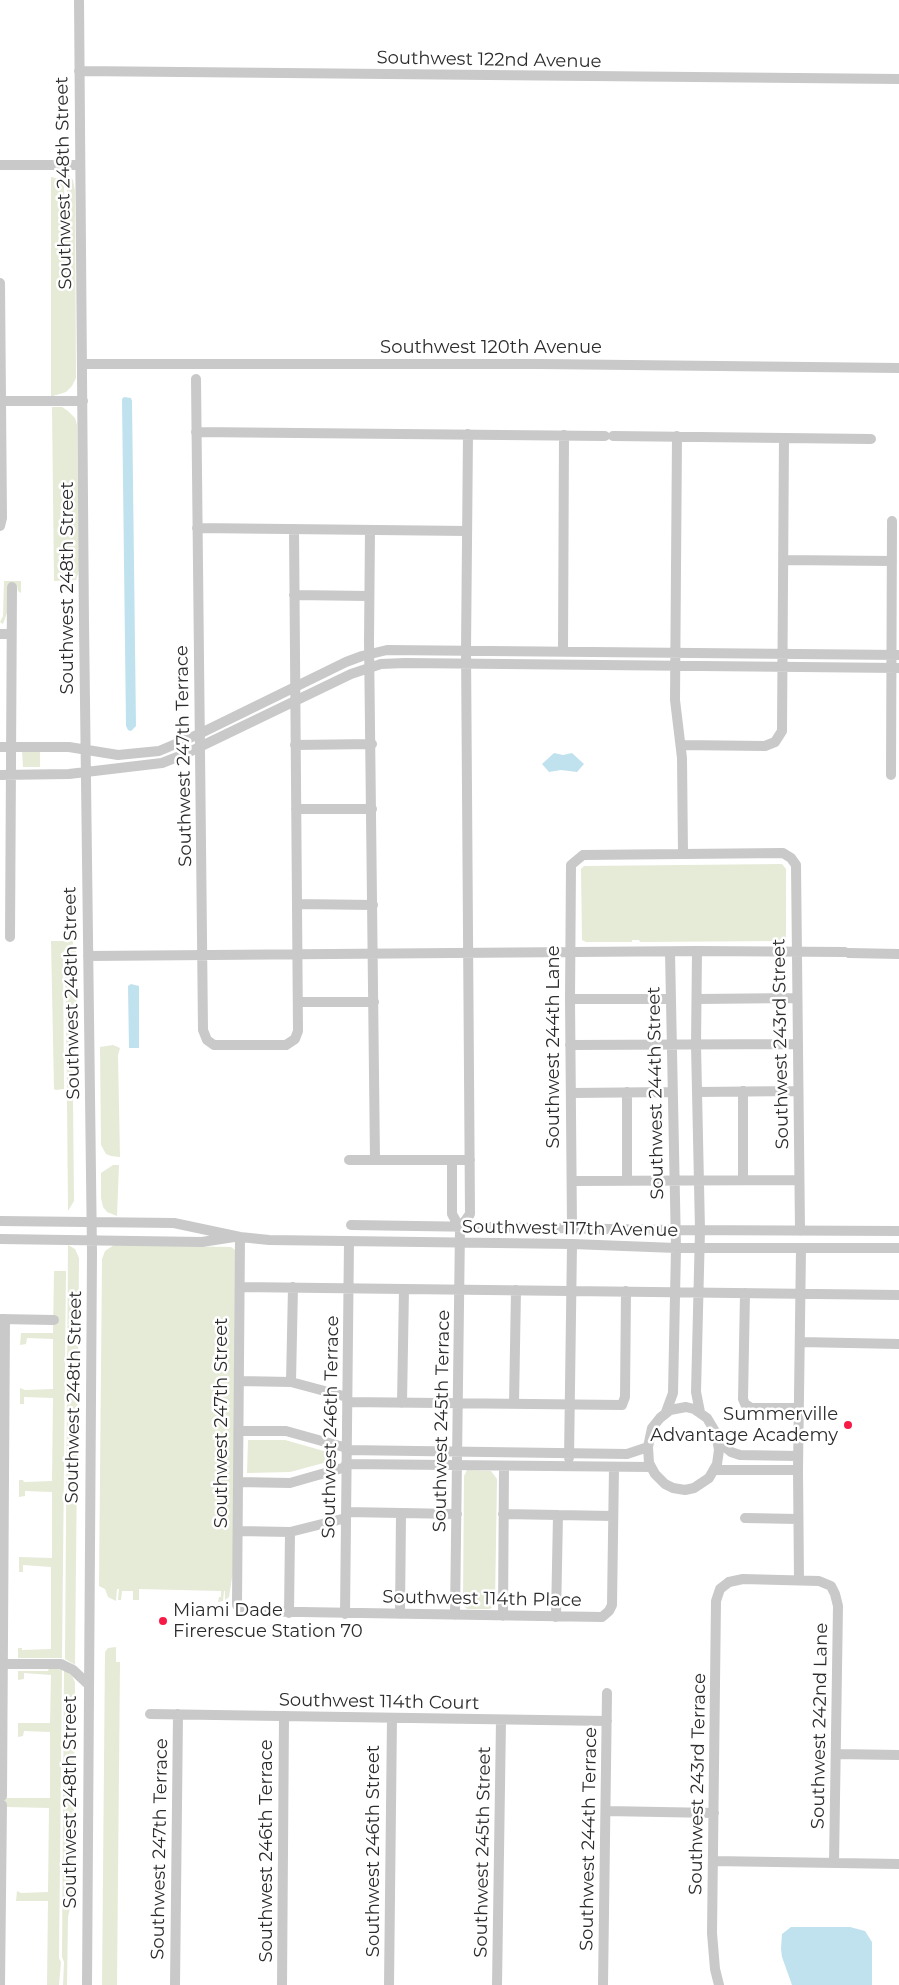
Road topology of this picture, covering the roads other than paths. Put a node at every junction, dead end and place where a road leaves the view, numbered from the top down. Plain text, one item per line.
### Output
1 (79, 0) edge
2 (79, 71) junction
3 (899, 80) edge
4 (0, 164) edge
5 (80, 165) junction
6 (0, 282) edge
7 (83, 364) junction
8 (899, 368) edge
9 (196, 379) dead end
10 (0, 401) edge
11 (83, 401) junction
12 (196, 432) junction
13 (468, 434) junction
14 (564, 435) junction
15 (677, 436) junction
16 (784, 438) junction
17 (871, 439) dead end
18 (892, 521) dead end
19 (0, 526) edge
20 (197, 528) junction
21 (294, 529) junction
22 (370, 530) junction
23 (467, 531) junction
24 (784, 560) junction
25 (892, 561) junction
26 (12, 587) dead end
27 (294, 595) junction
28 (369, 596) junction
29 (0, 634) edge
30 (12, 634) junction
31 (466, 650) junction
32 (563, 651) junction
33 (675, 652) junction
34 (783, 653) junction
35 (370, 654) junction
36 (895, 655) edge
37 (466, 663) junction
38 (675, 665) junction
39 (370, 666) junction
40 (783, 666) junction
41 (895, 668) edge
42 (296, 687) junction
43 (295, 702) junction
44 (199, 734) junction
45 (295, 744) junction
46 (372, 744) junction
47 (681, 745) junction
48 (0, 747) edge
49 (11, 747) junction
50 (199, 747) junction
51 (86, 749) junction
52 (86, 772) junction
53 (11, 774) junction
54 (0, 775) edge
55 (891, 775) dead end
56 (296, 809) junction
57 (372, 809) junction
58 (683, 854) junction
59 (5, 888) edge
60 (297, 904) junction
61 (373, 904) junction
62 (10, 937) dead end
63 (670, 952) junction
64 (696, 952) junction
65 (796, 952) junction
66 (570, 953) junction
67 (297, 954) junction
68 (373, 954) junction
69 (469, 954) junction
70 (899, 954) edge
71 (202, 955) junction
72 (88, 956) junction
73 (797, 998) junction
74 (570, 999) junction
75 (671, 999) junction
76 (696, 999) junction
77 (298, 1002) junction
78 (374, 1002) junction
79 (798, 1044) junction
80 (570, 1045) junction
81 (672, 1045) junction
82 (696, 1045) junction
83 (743, 1091) junction
84 (798, 1091) junction
85 (627, 1092) junction
86 (672, 1092) junction
87 (697, 1092) junction
88 (571, 1093) junction
89 (349, 1160) dead end
90 (375, 1160) junction
91 (452, 1160) junction
92 (470, 1160) junction
93 (743, 1180) junction
94 (799, 1180) junction
95 (572, 1181) junction
96 (627, 1181) junction
97 (672, 1181) junction
98 (701, 1181) junction
99 (0, 1221) edge
100 (92, 1221) junction
101 (350, 1225) dead end
102 (460, 1228) junction
103 (572, 1228) junction
104 (676, 1230) junction
105 (700, 1230) junction
106 (800, 1231) junction
107 (899, 1231) edge
108 (240, 1237) junction
109 (0, 1239) edge
110 (348, 1241) junction
111 (92, 1242) junction
112 (460, 1243) junction
113 (572, 1244) junction
114 (699, 1247) junction
115 (676, 1248) junction
116 (801, 1248) junction
117 (899, 1248) edge
118 (240, 1287) junction
119 (293, 1287) junction
120 (349, 1288) junction
121 (404, 1289) junction
122 (460, 1289) junction
123 (516, 1290) junction
124 (571, 1291) junction
125 (626, 1291) junction
126 (674, 1292) junction
127 (697, 1292) junction
128 (745, 1293) junction
129 (800, 1294) junction
130 (899, 1295) edge
131 (3, 1320) edge
132 (54, 1320) dead end
133 (800, 1342) junction
134 (899, 1344) edge
135 (239, 1382) junction
136 (291, 1382) junction
137 (347, 1400) junction
138 (402, 1403) junction
139 (458, 1404) junction
140 (514, 1404) junction
141 (570, 1405) junction
142 (799, 1408) junction
143 (666, 1412) junction
144 (700, 1412) junction
145 (239, 1431) junction
146 (719, 1442) junction
147 (648, 1446) junction
148 (346, 1449) junction
149 (458, 1452) junction
150 (569, 1453) junction
151 (798, 1456) junction
152 (346, 1466) junction
153 (504, 1466) junction
154 (569, 1466) junction
155 (614, 1467) junction
156 (651, 1467) junction
157 (457, 1468) junction
158 (714, 1470) junction
159 (798, 1470) junction
160 (238, 1482) junction
161 (401, 1513) junction
162 (457, 1514) junction
163 (503, 1514) junction
164 (346, 1515) junction
165 (558, 1515) junction
166 (613, 1516) junction
167 (745, 1518) dead end
168 (798, 1519) junction
169 (238, 1531) junction
170 (290, 1532) junction
171 (799, 1580) junction
172 (239, 1610) joint
173 (289, 1613) junction
174 (345, 1614) junction
175 (400, 1614) junction
176 (456, 1615) junction
177 (503, 1616) junction
178 (556, 1616) junction
179 (2, 1626) edge
180 (1, 1664) edge
181 (88, 1684) junction
182 (607, 1693) dead end
183 (150, 1714) dead end
184 (178, 1714) junction
185 (284, 1716) junction
186 (392, 1718) junction
187 (501, 1720) junction
188 (607, 1721) junction
189 (1, 1751) edge
190 (836, 1754) junction
191 (899, 1755) edge
192 (606, 1811) junction
193 (714, 1812) junction
194 (1, 1854) edge
195 (713, 1861) junction
196 (834, 1863) junction
197 (899, 1864) edge
198 (0, 1932) edge
199 (0, 1985) edge
200 (87, 1985) edge
201 (175, 1985) edge
202 (282, 1985) edge
203 (389, 1985) edge
204 (497, 1985) edge
205 (603, 1985) edge
206 (720, 1985) edge

1 - 2 street, Southwest 248th Street
2 - 3 street, Southwest 122nd Avenue
2 - 5 street, Southwest 248th Street
4 - 5 street
5 - 7 street, Southwest 248th Street
6 - 10 street
7 - 8 street, Southwest 120th Avenue
7 - 11 street, Southwest 248th Street
9 - 12 street, Southwest 247th Terrace
10 - 11 street
10 - 19 street
11 - 51 street, Southwest 248th Street
12 - 13 street
12 - 20 street, Southwest 247th Terrace
13 - 14 street
13 - 23 street
14 - 15 street
14 - 32 street
15 - 16 street
15 - 33 street
16 - 17 street
16 - 24 street
18 - 25 street
20 - 21 street
20 - 44 street, Southwest 247th Terrace
21 - 22 street
21 - 27 street
22 - 23 street
22 - 28 street
23 - 31 street
24 - 25 street
24 - 34 street
25 - 36 street
26 - 30 street
27 - 28 street
27 - 42 street
28 - 35 street
29 - 30 street
30 - 49 street
31 - 32 street
31 - 35 street
31 - 37 street
32 - 33 street
33 - 34 street
33 - 38 street
34 - 36 street
34 - 40 street
35 - 39 street
35 - 42 street
36 - 41 street
37 - 38 street
37 - 39 street
37 - 69 street
38 - 40 street
38 - 47 street
39 - 43 street
39 - 46 street
40 - 41 street
40 - 47 street
41 - 55 street
42 - 43 street
42 - 44 street
43 - 45 street
43 - 50 street
44 - 50 street, Southwest 247th Terrace
44 - 51 street
45 - 46 street
45 - 56 street
46 - 57 street
47 - 58 street
48 - 49 street
49 - 51 street
49 - 53 street
50 - 52 street
50 - 71 street, Southwest 247th Terrace
51 - 52 street, Southwest 248th Street
52 - 53 street
52 - 72 street, Southwest 248th Street
53 - 54 street
53 - 59 street
56 - 57 street
56 - 60 street
57 - 61 street
58 - 65 street, Southwest 243rd Street
58 - 66 street, Southwest 244th Lane
59 - 62 street
60 - 61 street
60 - 67 street
61 - 68 street
63 - 64 street
63 - 66 street
63 - 75 street, Southwest 244th Street
64 - 65 street
64 - 76 street
65 - 70 street
65 - 73 street, Southwest 243rd Street
66 - 69 street
66 - 74 street, Southwest 244th Lane
67 - 68 street
67 - 71 street
67 - 77 street
68 - 69 street
68 - 78 street
69 - 92 street
71 - 72 street
71 - 77 street, Southwest 247th Terrace
72 - 100 street, Southwest 248th Street
73 - 76 street
73 - 79 street, Southwest 243rd Street
74 - 75 street
74 - 80 street, Southwest 244th Lane
75 - 81 street, Southwest 244th Street
76 - 82 street
77 - 78 street
78 - 90 street
79 - 82 street
79 - 84 street, Southwest 243rd Street
80 - 81 street
80 - 88 street, Southwest 244th Lane
81 - 82 street
81 - 86 street, Southwest 244th Street
82 - 87 street
83 - 84 street
83 - 87 street
83 - 93 street
84 - 94 street, Southwest 243rd Street
85 - 86 street
85 - 88 street
85 - 96 street
86 - 97 street, Southwest 244th Street
87 - 98 street
88 - 95 street, Southwest 244th Lane
89 - 90 street
90 - 91 street
91 - 92 street
91 - 102 street
92 - 102 street
93 - 94 street
93 - 98 street
94 - 106 street, Southwest 243rd Street
95 - 96 street
95 - 103 street, Southwest 244th Lane
96 - 97 street
97 - 98 street
97 - 104 street, Southwest 244th Street
98 - 105 street
99 - 100 street, Southwest 117th Avenue
100 - 108 street, Southwest 117th Avenue
100 - 111 street, Southwest 248th Street
101 - 102 street, Southwest 117th Avenue
102 - 103 street, Southwest 117th Avenue
102 - 112 street, Southwest 245th Terrace
103 - 104 street, Southwest 117th Avenue
104 - 105 street, Southwest 117th Avenue
104 - 115 street, Southwest 244th Street
105 - 106 street, Southwest 117th Avenue
105 - 114 street
106 - 107 street, Southwest 117th Avenue
108 - 110 street, Southwest 117th Avenue
108 - 111 street, Southwest 117th Avenue
108 - 118 street, Southwest 247th Street
109 - 111 street, Southwest 117th Avenue
110 - 112 street, Southwest 117th Avenue
110 - 120 street, Southwest 246th Terrace
111 - 181 street, Southwest 248th Street
112 - 113 street, Southwest 117th Avenue
112 - 122 street, Southwest 245th Terrace
113 - 115 street, Southwest 117th Avenue
113 - 124 street
114 - 115 street, Southwest 117th Avenue
114 - 116 street, Southwest 117th Avenue
114 - 127 street
115 - 126 street, Southwest 244th Street
116 - 117 street, Southwest 117th Avenue
116 - 129 street
118 - 119 street
118 - 135 street, Southwest 247th Street
119 - 120 street
119 - 136 street
120 - 121 street
120 - 137 street, Southwest 246th Terrace
121 - 122 street
121 - 138 street
122 - 123 street
122 - 139 street, Southwest 245th Terrace
123 - 124 street
123 - 140 street
124 - 125 street
124 - 141 street
125 - 126 street
125 - 141 street
126 - 127 street
126 - 143 street, Southwest 244th Street
127 - 128 street
127 - 144 street
128 - 129 street
128 - 142 street
129 - 130 street
129 - 133 street
131 - 132 street
131 - 179 street
133 - 134 street
133 - 142 street
135 - 136 street
135 - 145 street, Southwest 247th Street
136 - 137 street
137 - 138 street
137 - 148 street, Southwest 246th Terrace
138 - 139 street
139 - 140 street
139 - 149 street, Southwest 245th Terrace
140 - 141 street
141 - 150 street
142 - 151 street
143 - 144 street
143 - 147 street
144 - 146 street
145 - 148 street
145 - 160 street, Southwest 247th Street
146 - 151 street
146 - 158 street
147 - 150 street
147 - 156 street
148 - 149 street
148 - 152 street, Southwest 246th Terrace
149 - 150 street
149 - 157 street, Southwest 245th Terrace
150 - 154 street
151 - 159 street
152 - 157 street
152 - 160 street
152 - 164 street, Southwest 246th Terrace
153 - 154 street
153 - 157 street
153 - 163 street
154 - 155 street
155 - 156 street
155 - 166 street
156 - 158 street
157 - 162 street, Southwest 245th Terrace
158 - 159 street
159 - 168 street
160 - 169 street, Southwest 247th Street
161 - 162 street
161 - 164 street
161 - 175 street
162 - 176 street, Southwest 245th Terrace
163 - 165 street
163 - 177 street
164 - 170 street
164 - 174 street, Southwest 246th Terrace
165 - 166 street
165 - 178 street
166 - 178 street, Southwest 114th Place
167 - 168 street
168 - 171 street
169 - 170 street
169 - 172 street, Southwest 247th Street
170 - 173 street
171 - 190 street, Southwest 242nd Lane
171 - 193 street, Southwest 243rd Terrace
172 - 173 street, Southwest 114th Place
173 - 174 street, Southwest 114th Place
174 - 175 street, Southwest 114th Place
175 - 176 street, Southwest 114th Place
176 - 177 street, Southwest 114th Place
177 - 178 street, Southwest 114th Place
179 - 180 street
180 - 181 street
180 - 189 street
181 - 200 street, Southwest 248th Street
182 - 188 street, Southwest 244th Terrace
183 - 184 street, Southwest 114th Court
184 - 185 street, Southwest 114th Court
184 - 201 street, Southwest 247th Terrace
185 - 186 street, Southwest 114th Court
185 - 202 street, Southwest 246th Terrace
186 - 187 street, Southwest 114th Court
186 - 203 street, Southwest 246th Street
187 - 188 street, Southwest 114th Court
187 - 204 street, Southwest 245th Street
188 - 192 street, Southwest 244th Terrace
189 - 194 street
190 - 191 street
190 - 196 street, Southwest 242nd Lane
192 - 193 street
192 - 205 street, Southwest 244th Terrace
193 - 195 street, Southwest 243rd Terrace
194 - 198 street
195 - 196 street
195 - 206 street, Southwest 243rd Terrace
196 - 197 street
198 - 199 street

